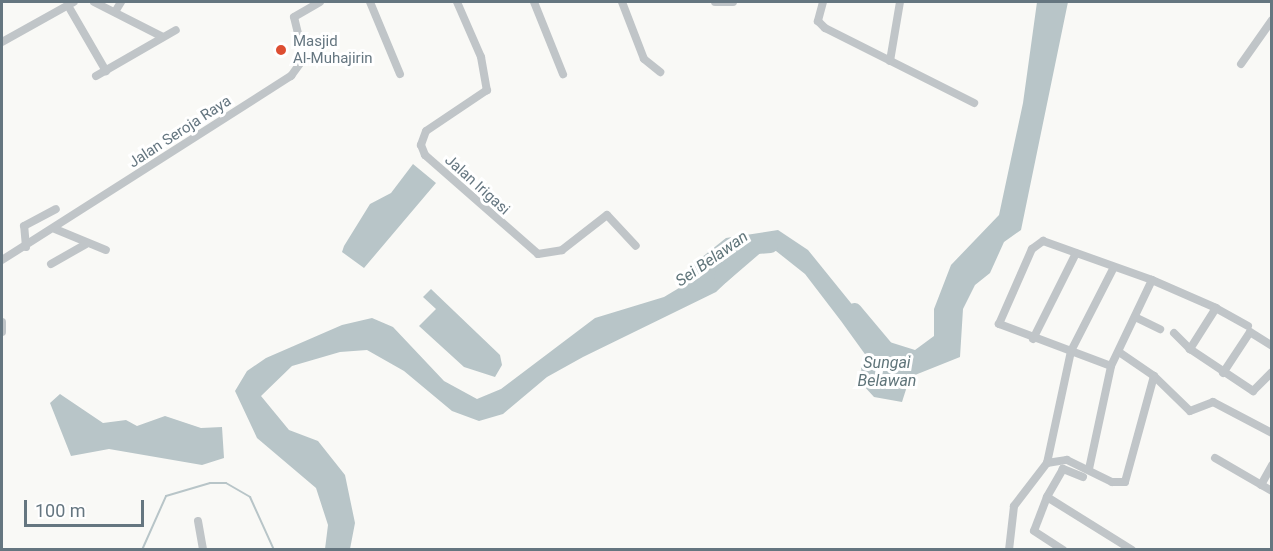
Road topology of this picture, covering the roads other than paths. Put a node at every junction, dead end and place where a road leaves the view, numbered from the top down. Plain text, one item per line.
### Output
1 (94, 2) edge
2 (121, 2) edge
3 (320, 2) edge
4 (370, 2) edge
5 (457, 2) edge
6 (534, 2) edge
7 (622, 2) edge
8 (715, 2) edge
9 (823, 2) edge
10 (900, 2) edge
11 (729, 3) edge
12 (72, 5) edge
13 (115, 12) junction
14 (1271, 17) edge
15 (176, 30) dead end
16 (163, 37) junction
17 (2, 42) edge
18 (890, 61) junction
19 (1241, 64) dead end
20 (106, 71) junction
21 (660, 72) dead end
22 (400, 74) dead end
23 (563, 74) dead end
24 (96, 76) dead end
25 (974, 103) dead end
26 (56, 209) dead end
27 (55, 229) junction
28 (86, 244) junction
29 (636, 246) dead end
30 (26, 247) junction
31 (106, 250) dead end
32 (1076, 253) junction
33 (2, 260) edge
34 (51, 264) dead end
35 (1114, 267) junction
36 (1152, 280) junction
37 (1216, 308) junction
38 (1135, 317) junction
39 (2, 322) edge
40 (1248, 326) dead end
41 (1160, 329) dead end
42 (2, 332) edge
43 (1174, 333) dead end
44 (1033, 339) junction
45 (1272, 346) edge
46 (1190, 349) junction
47 (1071, 351) junction
48 (1119, 352) junction
49 (1111, 366) junction
50 (1272, 372) edge
51 (1222, 373) junction
52 (1154, 376) junction
53 (1272, 433) edge
54 (1215, 458) dead end
55 (1047, 463) junction
56 (1272, 465) edge
57 (1089, 469) junction
58 (1083, 477) dead end
59 (1261, 484) junction
60 (1272, 491) edge
61 (1047, 497) junction
62 (198, 521) dead end
63 (203, 549) edge
64 (1009, 549) edge
65 (1063, 549) edge
66 (1132, 549) edge

1 - 13 street
2 - 13 street
3 - 27 street, Jalan Seroja Raya
4 - 22 street
5 - 29 street, Jalan Irigasi
6 - 23 street
7 - 21 street
8 - 11 street
9 - 18 street
10 - 18 street
12 - 17 street
12 - 20 street
13 - 16 street
14 - 19 street
15 - 16 street
16 - 20 street
18 - 25 street
20 - 24 street
26 - 30 street
27 - 28 street
27 - 30 street, Jalan Seroja Raya
28 - 31 street
28 - 34 street
30 - 33 street, Jalan Seroja Raya
32 - 35 street
32 - 44 street
32 - 44 street
35 - 36 street
35 - 47 street
36 - 37 street
36 - 38 street
37 - 40 street
37 - 46 street
38 - 41 street
38 - 48 street
39 - 42 street
43 - 46 street
44 - 47 street
45 - 51 street
46 - 51 street
47 - 49 street
47 - 55 street
48 - 49 street
48 - 52 street
49 - 57 street
50 - 51 street
52 - 53 street
52 - 57 street
54 - 59 street
55 - 57 street
55 - 64 street
56 - 59 street
58 - 61 street
59 - 60 street
61 - 65 street
61 - 66 street
62 - 63 street

